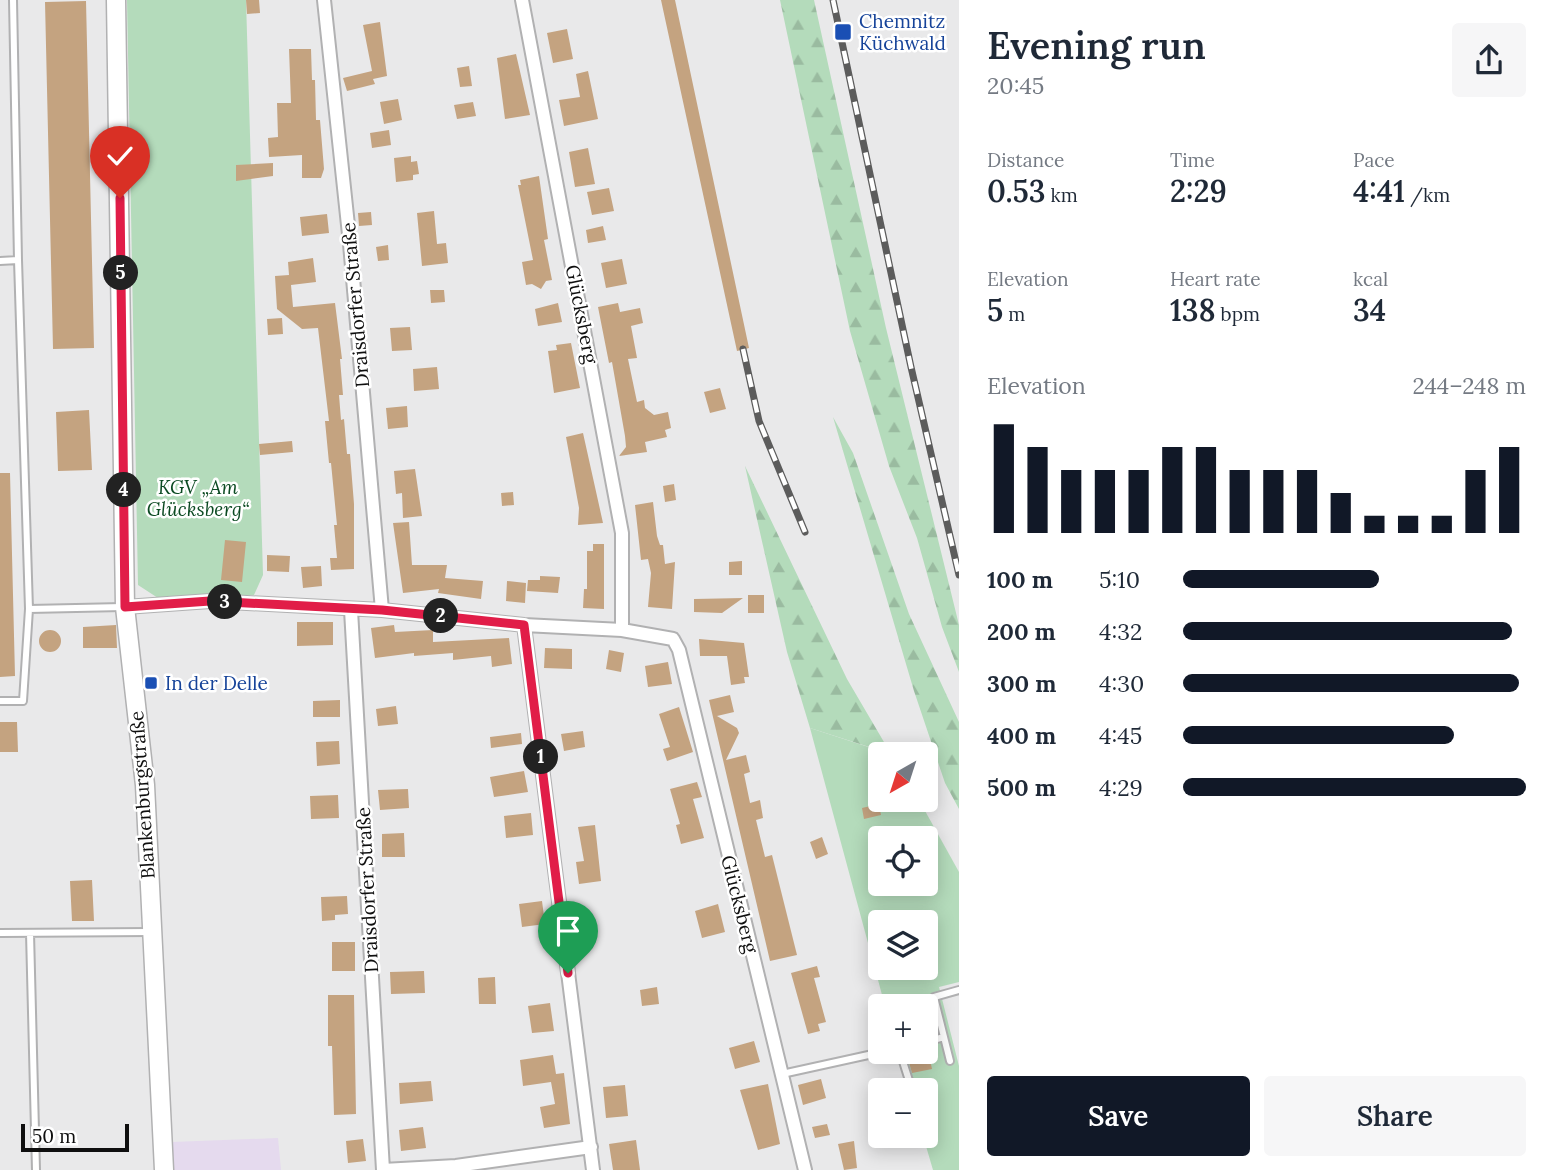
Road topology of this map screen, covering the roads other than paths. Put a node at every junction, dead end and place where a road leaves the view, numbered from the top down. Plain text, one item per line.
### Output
1 (13, 0) edge
2 (116, 0) edge
3 (324, 0) edge
4 (522, 0) edge
5 (18, 260) junction
6 (0, 261) edge
7 (125, 607) junction
8 (29, 609) junction
9 (351, 610) junction
10 (382, 610) junction
11 (524, 625) junction
12 (622, 630) junction
13 (0, 701) edge
14 (151, 932) junction
15 (0, 933) edge
16 (30, 933) junction
17 (959, 990) edge
18 (944, 1037) junction
19 (938, 1039) edge
20 (868, 1055) edge
21 (950, 1061) dead end
22 (782, 1074) junction
23 (591, 1147) junction
24 (36, 1170) edge
25 (164, 1170) edge
26 (593, 1170) edge
27 (805, 1170) edge

1 - 5 lane
2 - 7 main road, Blankenburgstraße
3 - 10 street, Draisdorfer Straße
4 - 12 street, Glücksberg
5 - 6 lane
5 - 8 lane
7 - 8 lane
7 - 9 street
7 - 14 main road, Blankenburgstraße
8 - 13 lane
9 - 10 street
9 - 23 street, Draisdorfer Straße
10 - 11 street
11 - 12 street
11 - 23 street
12 - 22 street, Glücksberg
14 - 16 lane
14 - 25 main road, Blankenburgstraße
15 - 16 lane
16 - 24 lane
17 - 18 lane
18 - 19 lane
18 - 21 lane
20 - 22 lane
22 - 27 street, Glücksberg
23 - 26 street

